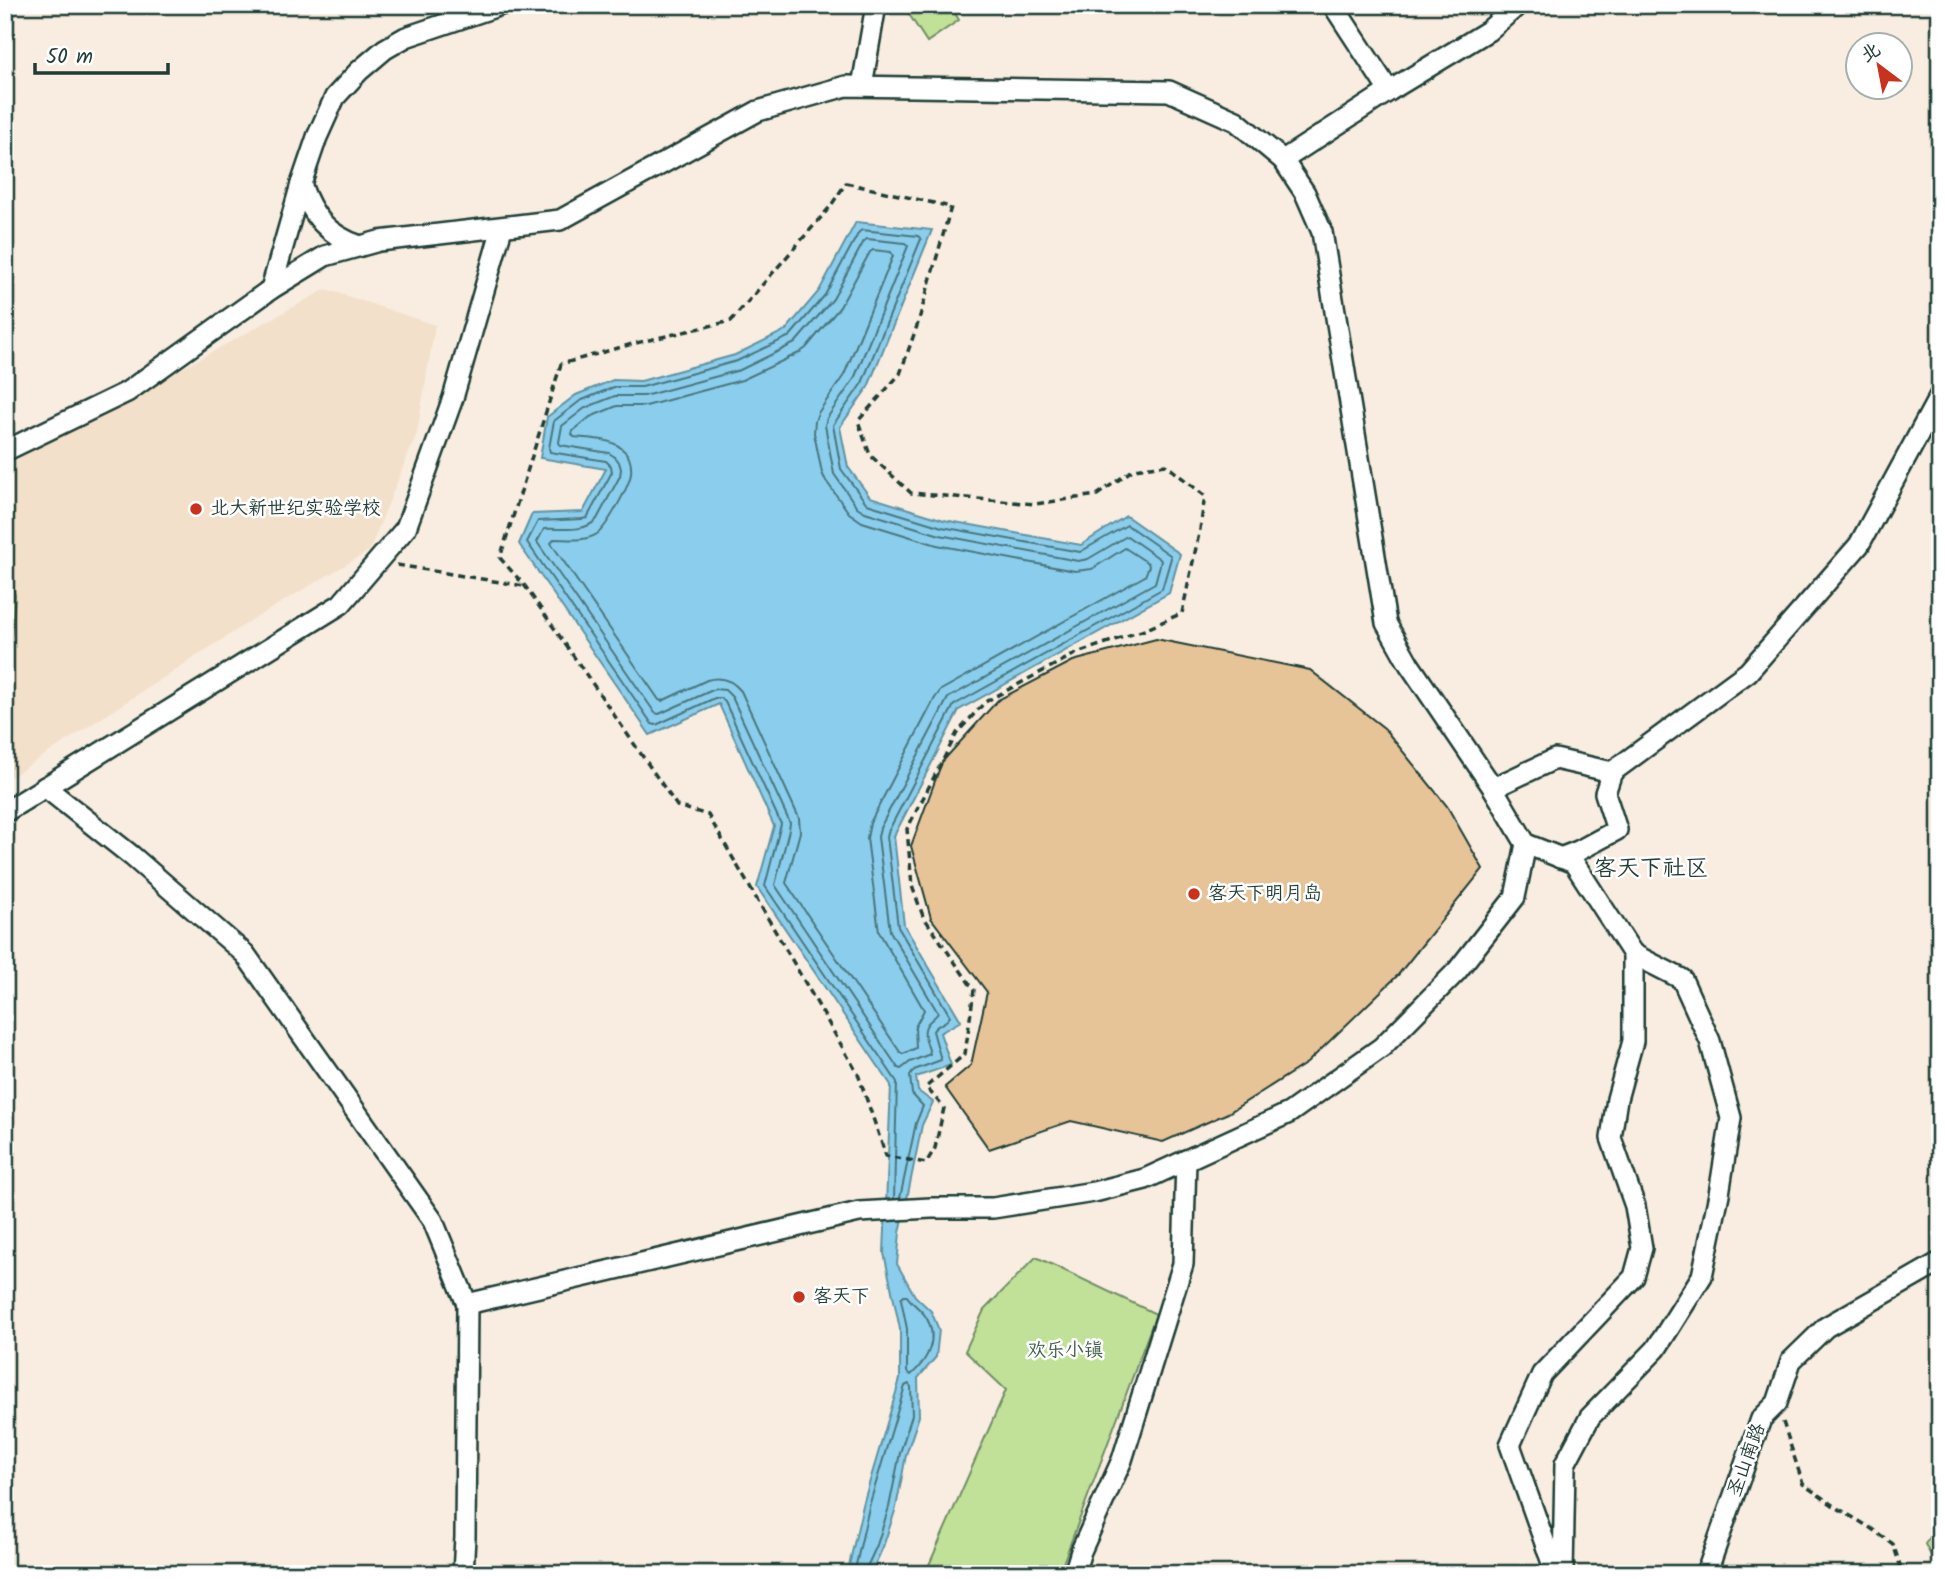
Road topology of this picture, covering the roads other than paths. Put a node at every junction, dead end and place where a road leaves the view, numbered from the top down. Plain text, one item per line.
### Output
1 (501, 5) edge
2 (876, 5) edge
3 (1334, 5) edge
4 (1518, 5) edge
5 (862, 86) junction
6 (1389, 91) junction
7 (1283, 160) junction
8 (301, 184) junction
9 (502, 228) junction
10 (360, 246) junction
11 (271, 289) junction
12 (1940, 395) edge
13 (5, 451) edge
14 (1612, 772) junction
15 (45, 787) junction
16 (1493, 788) junction
17 (5, 813) edge
18 (1526, 844) junction
19 (1560, 858) junction
20 (1633, 954) junction
21 (1186, 1160) junction
22 (1940, 1262) edge
23 (467, 1304) junction
24 (463, 1574) edge
25 (1074, 1574) edge
26 (1556, 1574) edge
27 (1563, 1574) edge
28 (1704, 1574) edge

1 - 8 street
2 - 5 street
3 - 6 street
4 - 6 street
5 - 7 street
5 - 9 street
6 - 7 street
7 - 16 street
8 - 10 street
8 - 11 street
9 - 10 street
9 - 15 street
10 - 11 street
11 - 13 street
12 - 14 street
14 - 16 street
14 - 19 street
15 - 17 street
15 - 23 street
16 - 18 street
18 - 19 street
18 - 21 street
19 - 20 street
20 - 26 street
20 - 27 street
21 - 23 street
21 - 25 street
22 - 28 street, 圣山南路
23 - 24 street

